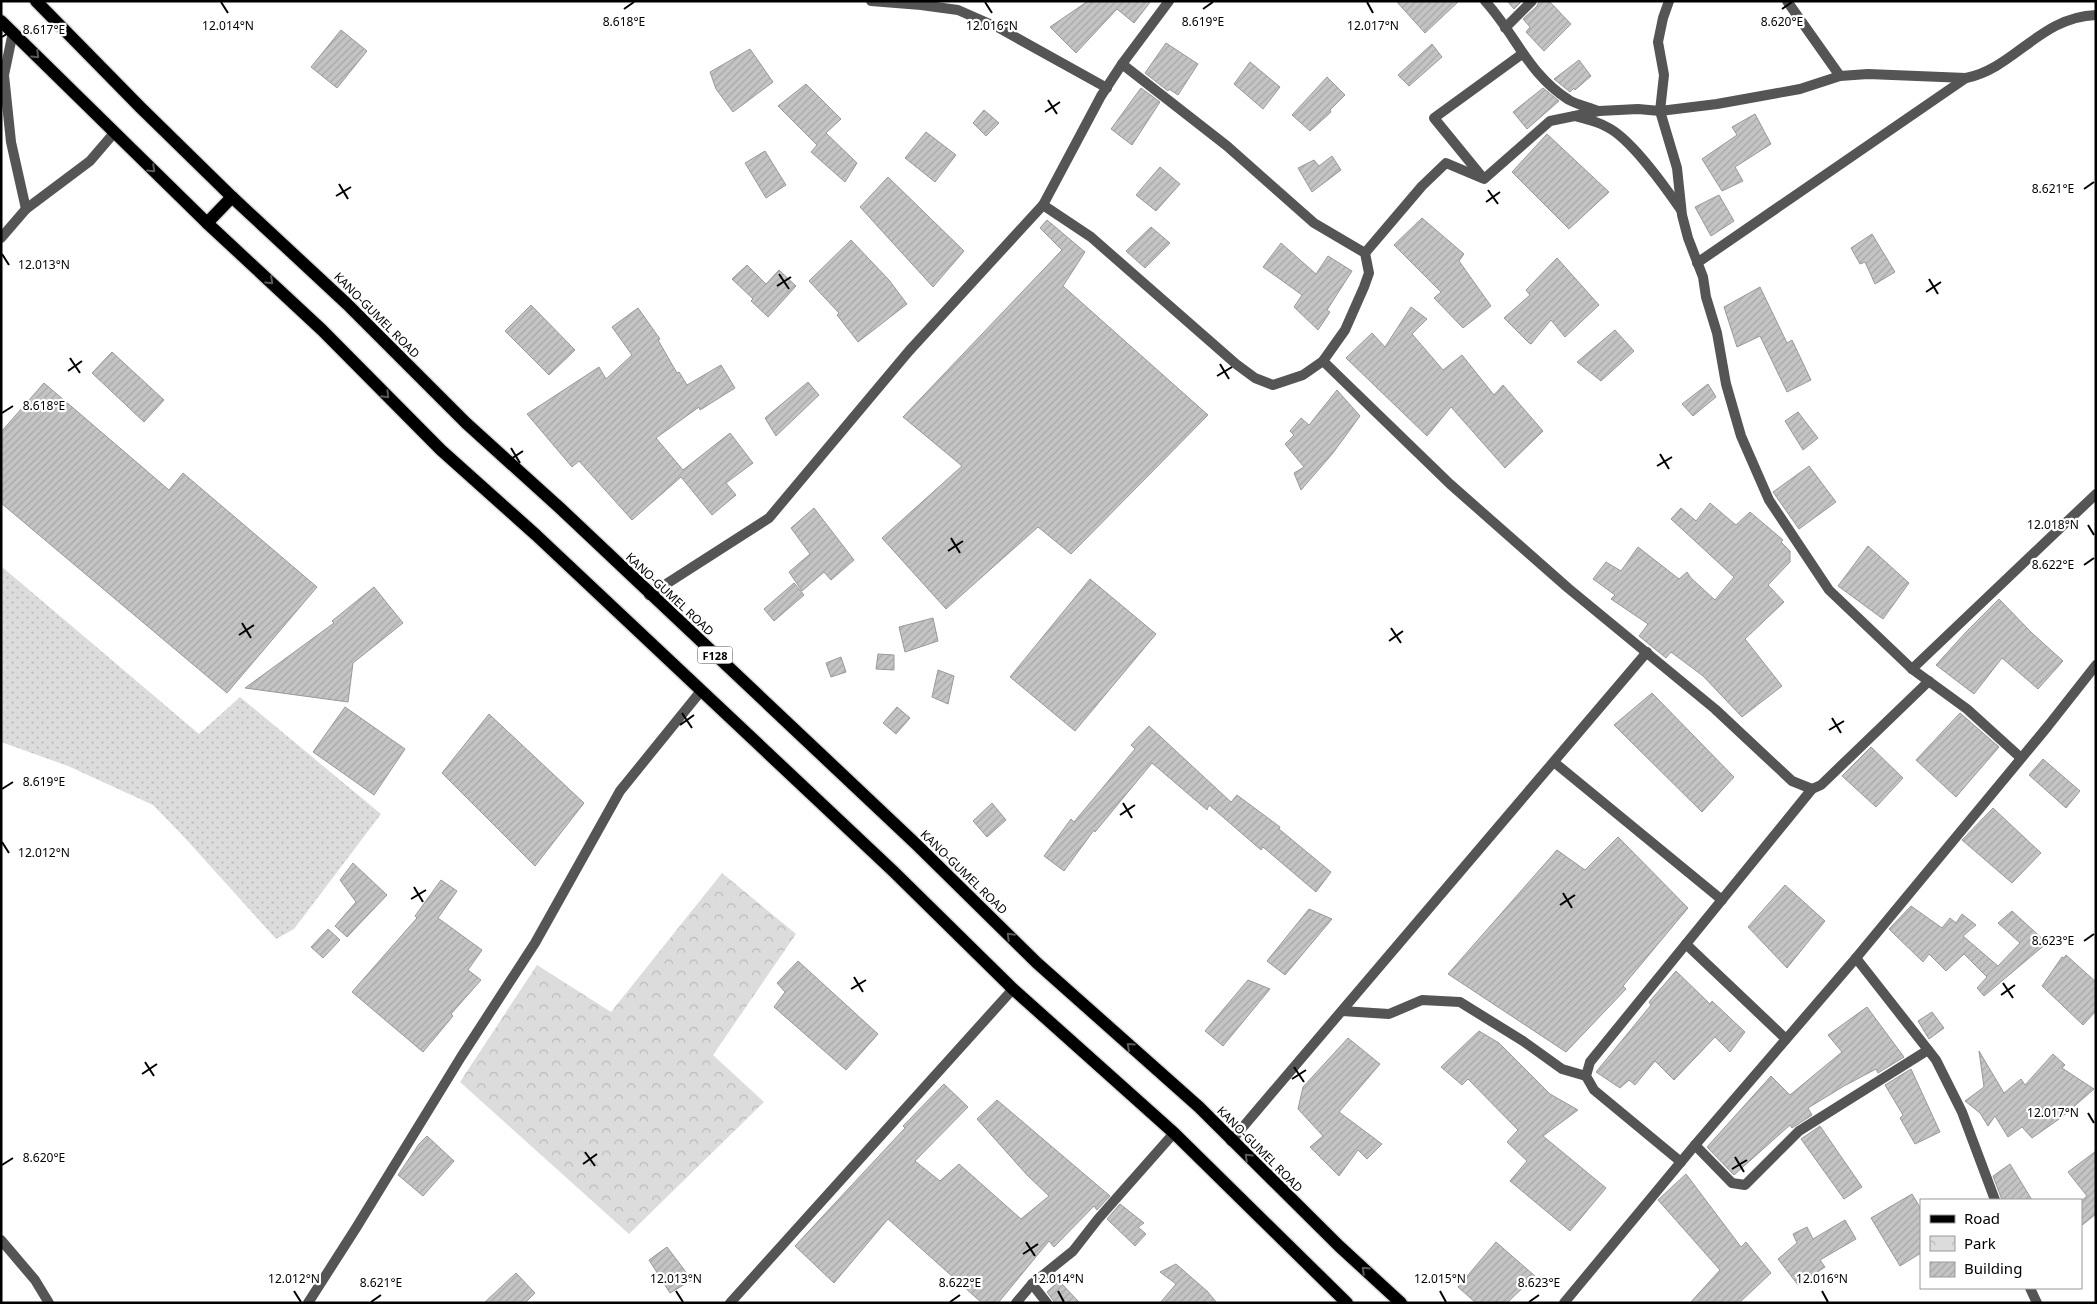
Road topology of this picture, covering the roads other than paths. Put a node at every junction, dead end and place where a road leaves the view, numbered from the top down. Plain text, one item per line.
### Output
1 (36, 1) edge
2 (871, 1) edge
3 (1169, 1) edge
4 (1485, 1) edge
5 (1532, 1) edge
6 (1669, 1) edge
7 (1787, 1) edge
8 (2096, 16) edge
9 (1, 21) edge
10 (1505, 28) junction
11 (13, 32) junction
12 (1522, 54) junction
13 (1122, 64) junction
14 (1840, 76) junction
15 (1966, 78) junction
16 (1107, 88) junction
17 (1599, 111) junction
18 (1660, 111) junction
19 (1575, 116) junction
20 (114, 133) junction
21 (1484, 179) junction
22 (232, 197) junction
23 (1043, 205) junction
24 (26, 210) junction
25 (1682, 211) junction
26 (207, 223) junction
27 (1, 238) edge
28 (1365, 253) junction
29 (1698, 262) junction
30 (1323, 361) junction
31 (2096, 494) edge
32 (649, 595) junction
33 (1647, 652) junction
34 (2096, 666) edge
35 (1912, 669) junction
36 (1929, 681) junction
37 (700, 691) junction
38 (2021, 758) junction
39 (1554, 763) junction
40 (1812, 789) junction
41 (1722, 900) junction
42 (1686, 944) junction
43 (1856, 958) junction
44 (1013, 989) junction
45 (1342, 1011) junction
46 (1786, 1039) junction
47 (1928, 1050) junction
48 (1586, 1076) junction
49 (1174, 1133) junction
50 (1232, 1141) junction
51 (1695, 1144) junction
52 (1681, 1162) junction
53 (1995, 1199) edge
54 (1, 1240) edge
55 (1032, 1284) junction
56 (2030, 1289) edge
57 (2036, 1302) edge
58 (49, 1303) edge
59 (308, 1303) edge
60 (730, 1303) edge
61 (1016, 1303) edge
62 (1047, 1303) edge
63 (1347, 1303) edge
64 (1400, 1303) edge
65 (1564, 1303) edge

1 - 22 main road, KANO-GUMEL ROAD / F128
2 - 16 street
3 - 13 street
4 - 10 street
5 - 10 street
6 - 18 street
7 - 14 street
8 - 15 street
9 - 11 main road, F128
10 - 12 street
11 -> 20 main road, F128
11 - 24 street
12 - 17 street
12 - 21 street
13 - 16 street
13 - 28 street
14 - 15 street
14 - 18 street
15 - 29 street
16 - 23 street
17 - 18 street
17 - 19 street
18 - 25 street
19 - 21 street
19 - 25 street
20 - 24 street
20 -> 26 main road, F128
21 - 28 street
22 - 26 main road
22 - 32 main road, KANO-GUMEL ROAD / F128
23 - 30 street
23 - 32 street
24 - 27 street
25 - 29 street
26 -> 37 main road, F128
28 - 30 street
29 - 35 street
30 - 33 street
31 - 35 street
50 -> 32 main road, KANO-GUMEL ROAD / F128
33 - 39 street
33 - 40 street
34 - 38 street
35 - 36 street
36 - 38 street
36 - 40 street
37 - 44 main road, F128
37 - 59 street
38 - 43 street
39 - 41 street
39 - 45 street
40 - 41 street
41 - 42 street
42 - 46 street
42 - 48 street
43 - 46 street
43 - 47 street
44 - 49 main road, F128
44 - 60 street
45 - 48 street
45 - 50 street
46 - 51 street
47 - 51 street
47 - 53 street
48 - 52 street
49 - 55 street
49 - 63 main road, F128
64 -> 50 main road, KANO-GUMEL ROAD / F128
51 - 52 street
52 - 65 street
54 - 58 street
55 - 61 street
55 - 62 street
56 - 57 street

